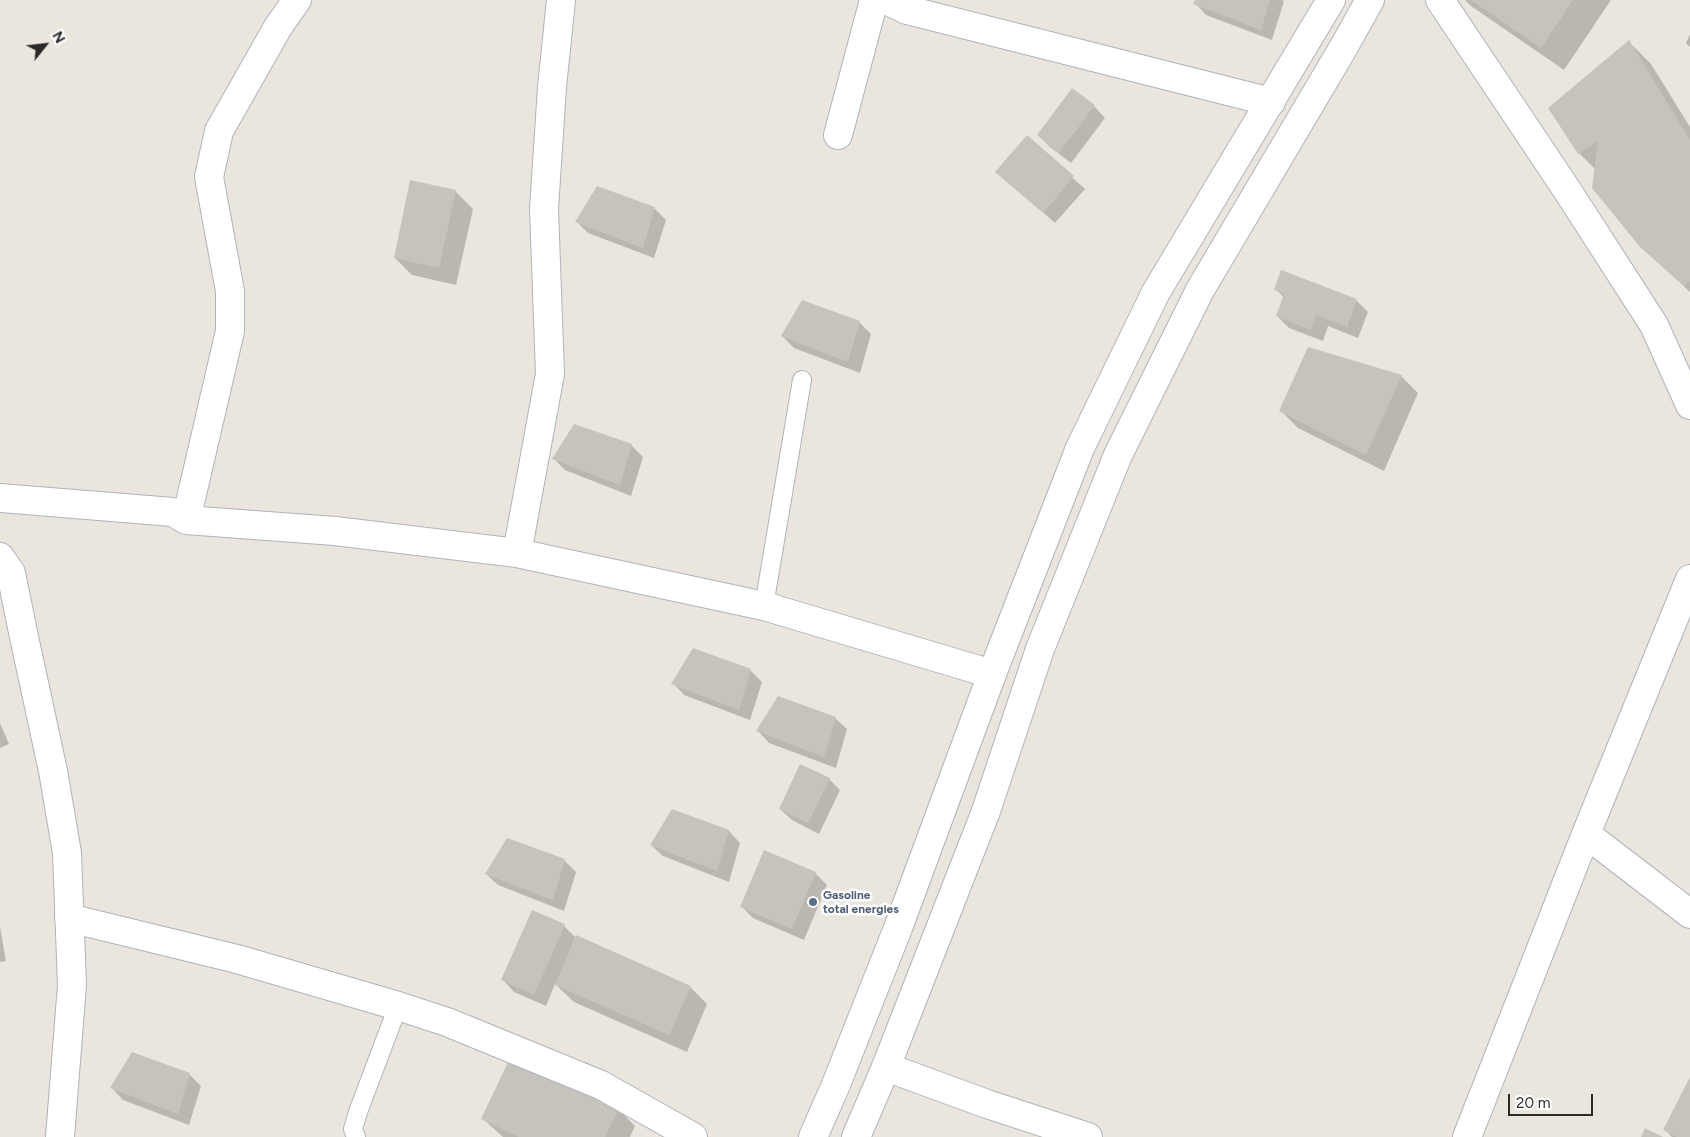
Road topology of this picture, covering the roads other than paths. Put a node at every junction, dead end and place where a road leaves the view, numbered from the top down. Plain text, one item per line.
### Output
1 (297, 0) edge
2 (561, 0) edge
3 (874, 0) edge
4 (886, 0) edge
5 (1331, 0) edge
6 (1370, 0) edge
7 (1440, 0) edge
8 (1271, 102) junction
9 (838, 134) dead end
10 (802, 380) dead end
11 (1690, 405) edge
12 (0, 498) edge
13 (186, 520) junction
14 (517, 553) junction
15 (0, 557) edge
16 (1690, 580) edge
17 (764, 606) junction
18 (992, 674) junction
19 (1586, 834) junction
20 (1690, 914) edge
21 (70, 918) junction
22 (398, 1006) junction
23 (886, 1068) junction
24 (60, 1137) edge
25 (356, 1137) edge
26 (693, 1137) edge
27 (813, 1137) edge
28 (856, 1137) edge
29 (1088, 1137) edge
30 (1467, 1137) edge

1 - 13 street
2 - 14 street
3 - 9 street
4 - 8 street
5 - 8 street
6 - 23 street
7 - 11 street
8 - 18 street
10 - 17 lane
12 - 13 street
13 - 14 street
14 - 17 street
15 - 21 street
16 - 19 street
17 - 18 street
18 - 27 street
19 - 20 street
19 - 30 street
21 - 22 street
21 - 24 street
22 - 25 lane
22 - 26 street
23 - 28 street
23 - 29 street

